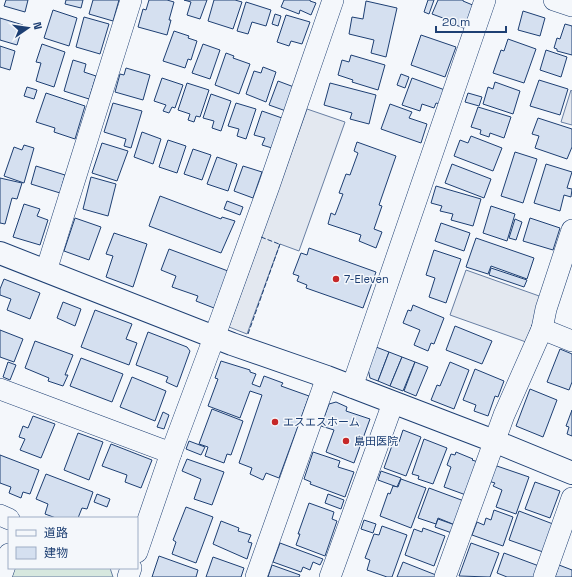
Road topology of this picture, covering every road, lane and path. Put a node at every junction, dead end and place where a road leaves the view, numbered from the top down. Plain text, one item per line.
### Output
1 (131, 0) edge
2 (333, 0) edge
3 (486, 0) edge
4 (554, 0) edge
5 (572, 6) edge
6 (572, 230) edge
7 (0, 253) edge
8 (46, 271) junction
9 (542, 330) junction
10 (215, 336) junction
11 (572, 341) edge
12 (327, 377) junction
13 (352, 387) junction
14 (0, 389) edge
15 (393, 403) junction
16 (494, 441) junction
17 (170, 453) junction
18 (572, 473) edge
19 (572, 498) edge
20 (138, 549) edge
21 (8, 557) edge
22 (1, 577) edge
23 (256, 577) edge
24 (330, 577) edge
25 (446, 577) edge
26 (544, 577) edge

1 - 8 street
2 - 10 street
3 - 13 street
4 - 5 street
6 - 9 street
7 - 8 street
8 - 10 street
9 - 11 street
9 - 16 street
10 - 12 street
10 - 17 street
12 - 13 street
12 - 23 street
13 - 15 street
14 - 17 street
15 - 16 street
15 - 24 street
16 - 18 street
16 - 25 street
17 - 20 street
19 - 26 street
21 - 22 street

